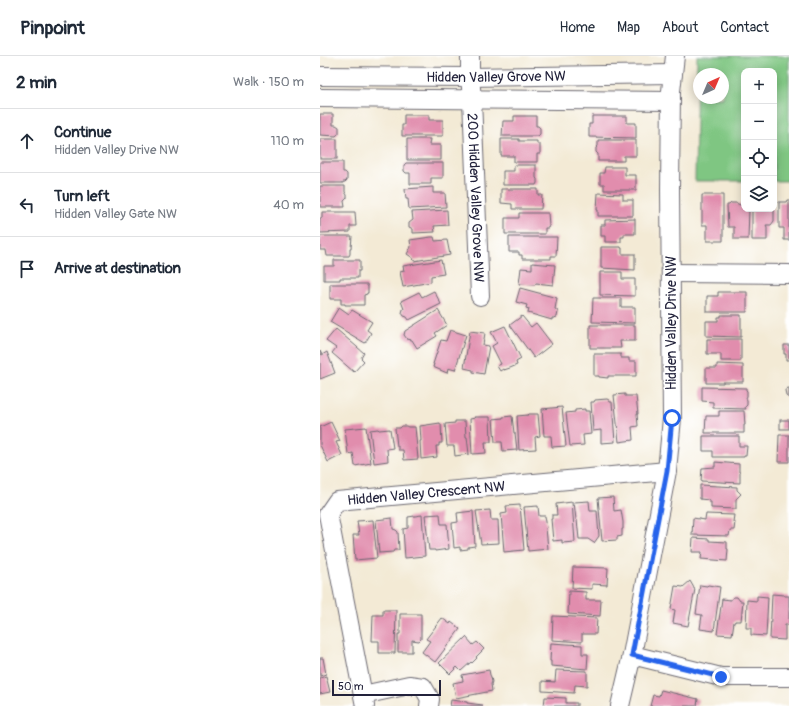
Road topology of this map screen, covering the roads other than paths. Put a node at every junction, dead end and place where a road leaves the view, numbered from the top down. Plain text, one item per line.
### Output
1 (470, 56) edge
2 (675, 56) edge
3 (673, 74) junction
4 (320, 76) edge
5 (470, 77) junction
6 (320, 98) edge
7 (472, 99) junction
8 (671, 101) junction
9 (671, 272) junction
10 (789, 274) edge
11 (480, 296) dead end
12 (667, 471) junction
13 (632, 655) junction
14 (789, 677) edge
15 (364, 700) edge
16 (429, 706) edge
17 (620, 706) edge

1 - 5 street, 200 Hidden Valley Grove NW
2 - 3 street, Hidden Valley Drive NW
3 - 5 street, Hidden Valley Grove NW
3 - 8 street, Hidden Valley Drive NW
4 - 5 street, Hidden Valley Grove NW
5 - 7 street, 200 Hidden Valley Grove NW
6 - 7 street, Hidden Valley Grove NW
7 - 8 street, Hidden Valley Grove NW
7 - 11 street, 200 Hidden Valley Grove NW
8 - 9 street, Hidden Valley Drive NW
9 - 10 street
9 - 12 street, Hidden Valley Drive NW
12 - 13 street, Hidden Valley Drive NW
12 - 15 street, Hidden Valley Crescent NW
13 - 14 street
13 - 17 street, Hidden Valley Drive NW
15 - 16 street, Hidden Valley Crescent NW

